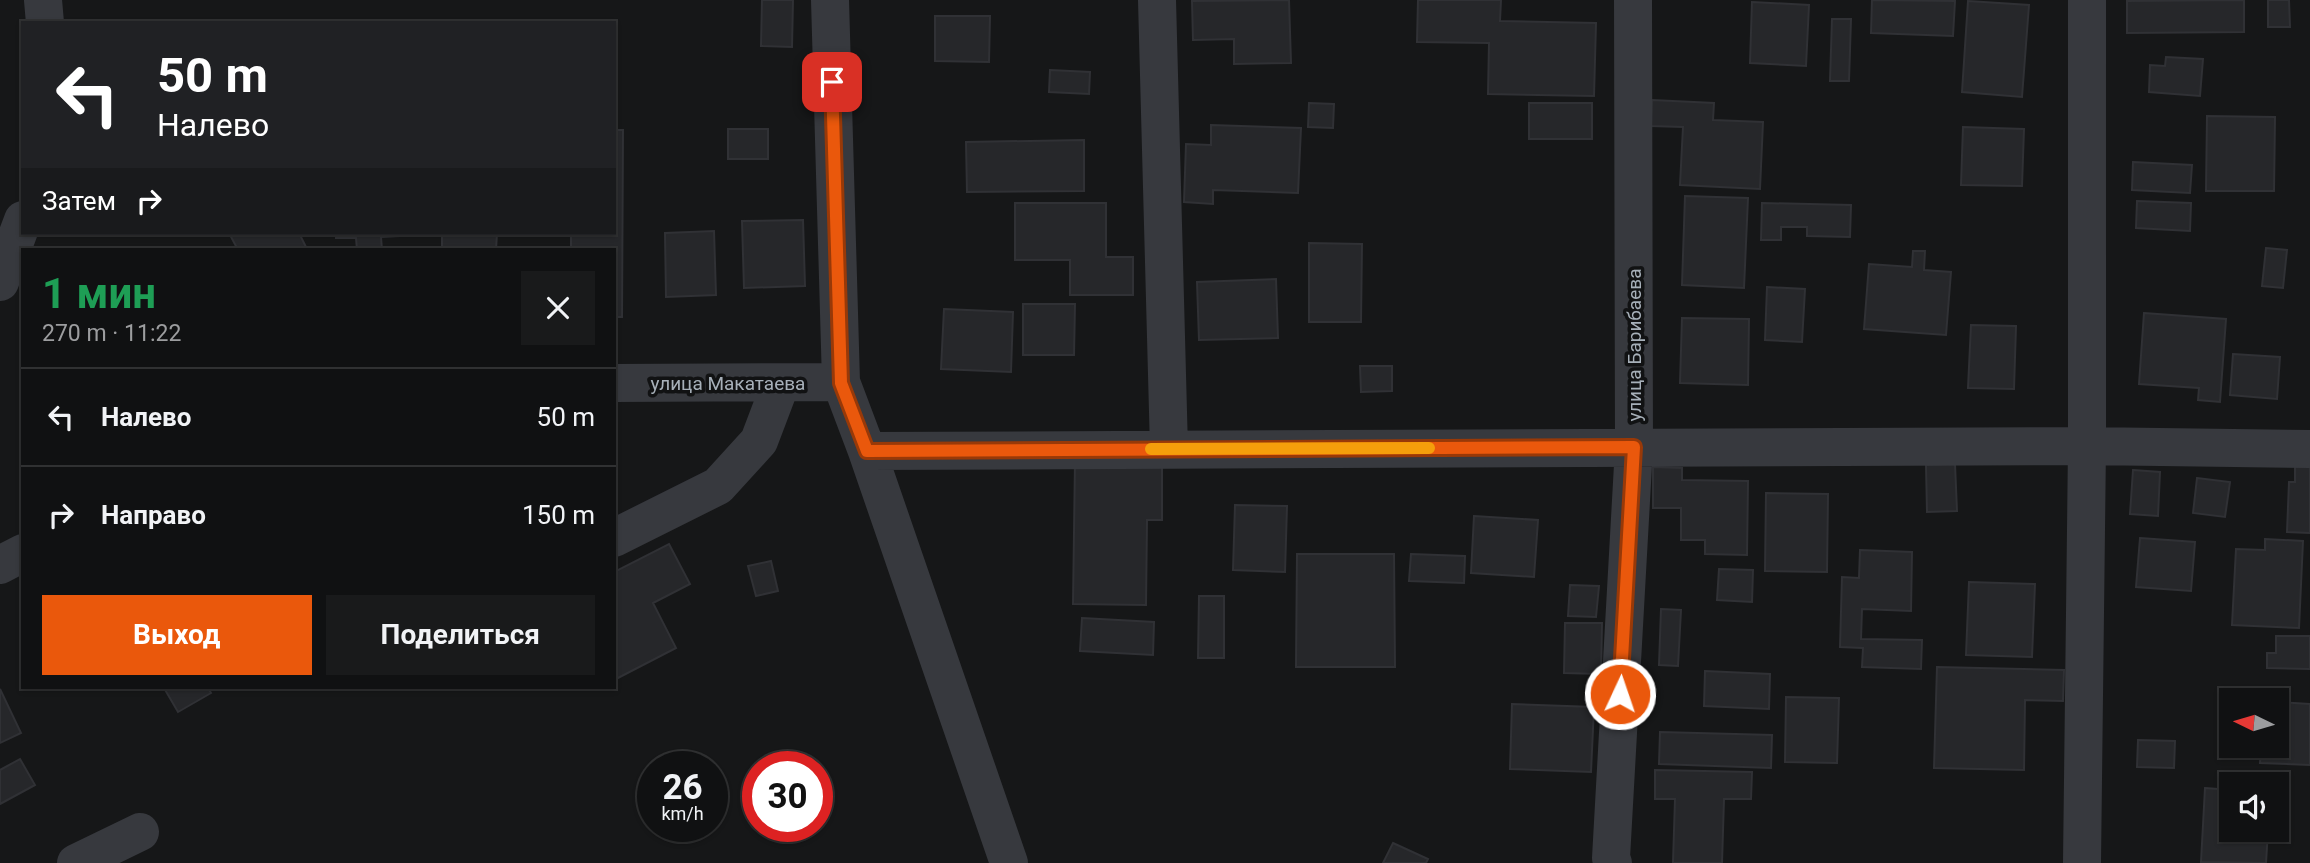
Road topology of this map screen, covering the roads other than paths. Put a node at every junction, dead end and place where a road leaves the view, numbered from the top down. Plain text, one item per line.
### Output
1 (43, 0) edge
2 (830, 0) edge
3 (1157, 0) edge
4 (1633, 0) edge
5 (2087, 0) edge
6 (45, 21) edge
7 (21, 225) edge
8 (0, 282) edge
9 (616, 383) edge
10 (781, 383) junction
11 (841, 383) junction
12 (2087, 446) junction
13 (1634, 447) junction
14 (1169, 449) junction
15 (2310, 449) edge
16 (867, 451) junction
17 (616, 537) edge
18 (21, 554) edge
19 (0, 565) edge
20 (140, 832) dead end
21 (1612, 860) edge
22 (76, 863) edge
23 (1009, 863) edge
24 (2082, 863) edge

1 - 6 street
2 - 11 street
3 - 14 street
4 - 13 street, улица Барибаева
5 - 12 street
7 - 8 street
9 - 10 street, улица Макатаева
10 - 11 street, улица Макатаева
10 - 17 street
11 - 16 street
12 - 13 street
12 - 15 street
12 - 24 street
13 - 14 street
13 - 21 street, улица Барибаева
14 - 16 street
16 - 23 street
18 - 19 street
20 - 22 street

